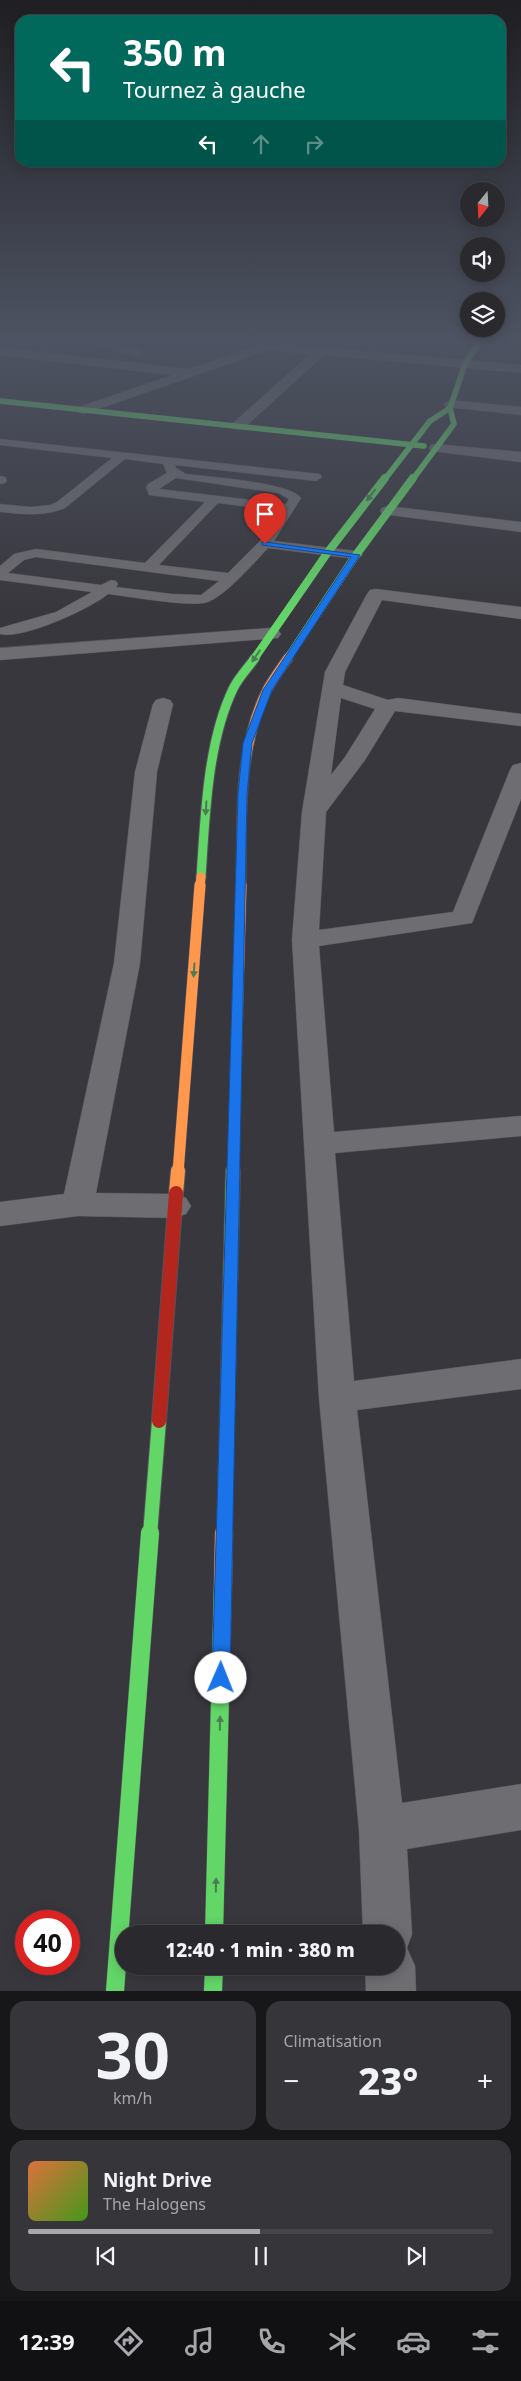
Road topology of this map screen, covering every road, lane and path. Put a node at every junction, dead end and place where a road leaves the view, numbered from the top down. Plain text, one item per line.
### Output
1 (264, 429) edge
2 (423, 429) edge
3 (450, 429) edge
4 (0, 442) edge
5 (409, 445) junction
6 (436, 448) junction
7 (122, 456) junction
8 (521, 457) edge
9 (168, 461) junction
10 (175, 474) junction
11 (316, 477) dead end
12 (215, 499) junction
13 (0, 508) edge
14 (290, 508) junction
15 (388, 511) junction
16 (521, 527) edge
17 (265, 544) junction
18 (328, 552) junction
19 (356, 555) junction
20 (132, 565) junction
21 (149, 567) junction
22 (0, 574) edge
23 (231, 578) junction
24 (105, 589) junction
25 (521, 613) edge
26 (5, 631) dead end
27 (271, 634) junction
28 (0, 654) edge
29 (333, 688) junction
30 (164, 704) dead end
31 (387, 706) junction
32 (521, 720) edge
33 (521, 770) edge
34 (314, 812) junction
35 (305, 940) junction
36 (521, 1126) edge
37 (320, 1144) junction
38 (78, 1204) junction
39 (176, 1206) junction
40 (0, 1214) edge
41 (521, 1374) edge
42 (337, 1398) junction
43 (521, 1807) edge
44 (382, 1830) junction
45 (214, 1925) edge
46 (387, 1925) edge
47 (214, 1975) edge
48 (390, 1975) edge
49 (115, 1991) edge
50 (213, 1991) edge
51 (391, 1991) edge

1 - 5 street
2 - 5 street
3 - 6 street
4 - 7 lane
5 - 6 street
5 -> 18 street
6 - 8 street
6 - 15 street
7 - 9 lane
7 - 13 lane
9 - 10 lane
9 - 11 lane
10 - 12 lane
10 - 14 lane
12 - 14 lane
12 - 21 lane
14 - 17 lane
15 - 16 street
15 - 19 street
17 - 18 lane
17 - 23 lane
18 - 19 lane
18 - 27 street
45 -> 19 street
20 - 21 lane
20 - 22 lane
20 - 24 lane
21 - 23 lane
22 - 24 lane
23 - 24 lane
24 - 26 lane
25 - 29 street
27 - 28 street
27 -> 39 street
29 - 31 street
29 - 34 street
30 - 38 street
31 - 32 street
31 - 34 street
33 - 35 street
34 - 35 street
35 - 37 street
36 - 37 street
37 - 42 street
38 - 39 street
38 - 40 street
39 - 49 street
41 - 42 street
42 - 44 street
43 - 44 street
44 - 46 street
47 - 50 street
48 - 51 street

